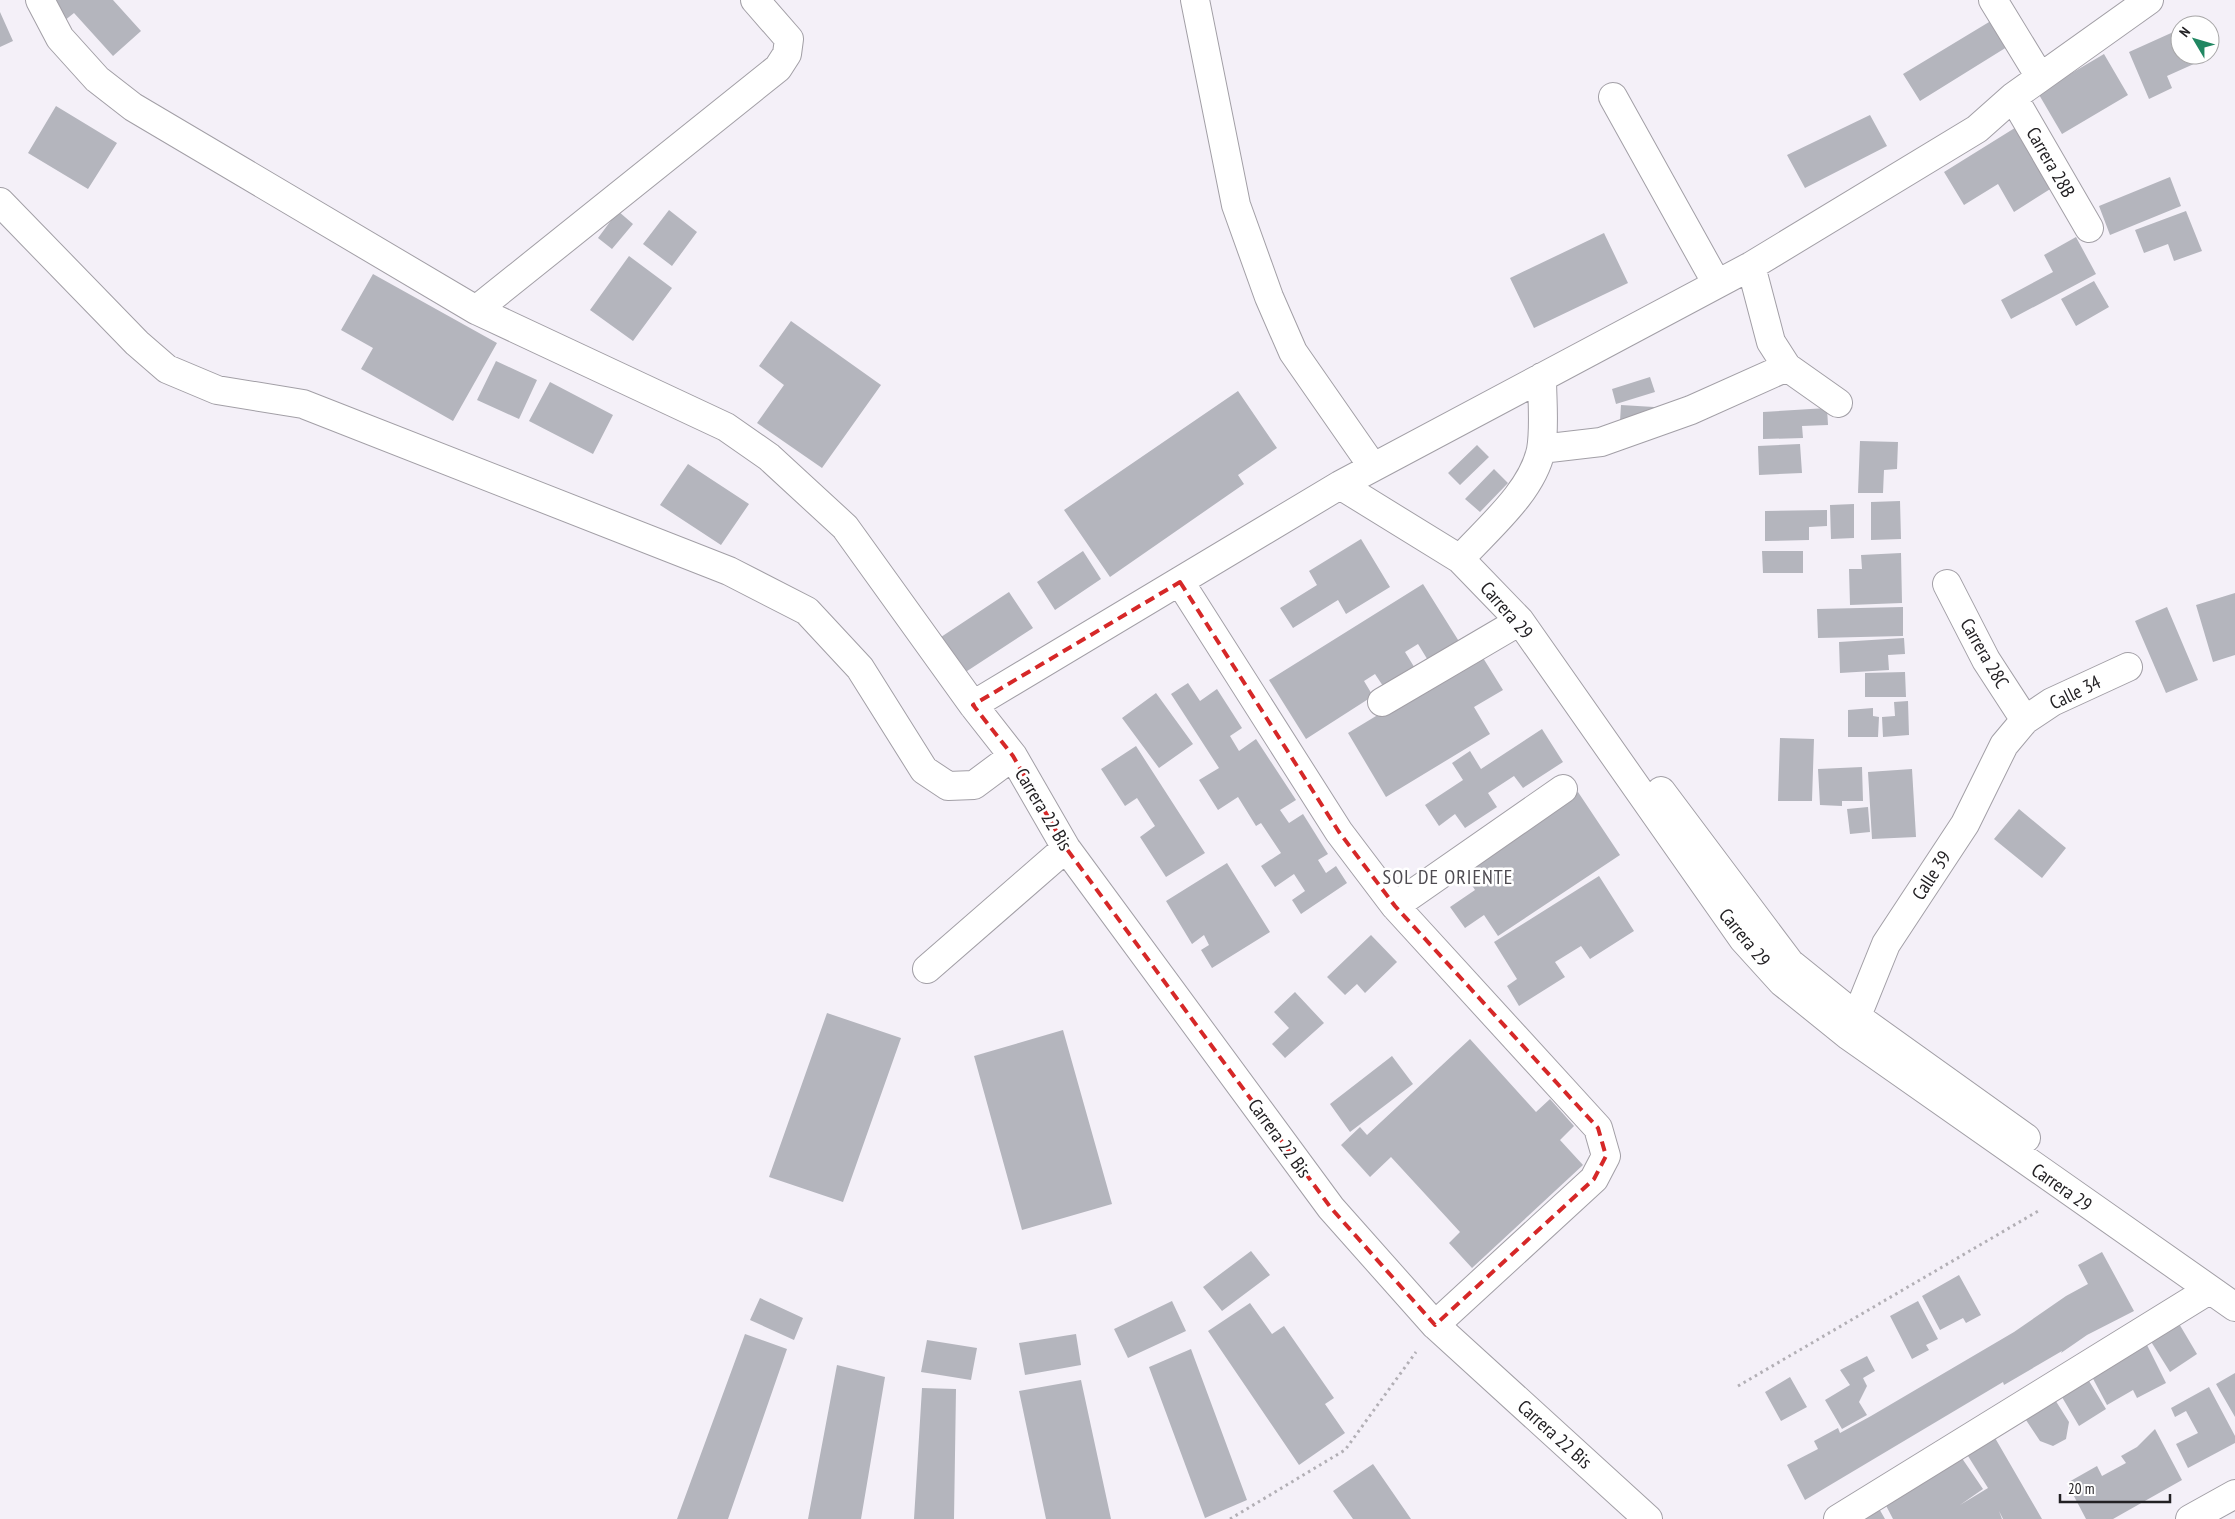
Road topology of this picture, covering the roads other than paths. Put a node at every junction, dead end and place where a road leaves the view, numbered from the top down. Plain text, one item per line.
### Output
1 (40, 0) edge
2 (755, 0) edge
3 (1195, 0) edge
4 (1994, 0) edge
5 (2148, 0) edge
6 (2040, 78) junction
7 (1613, 97) dead end
8 (2013, 97) junction
9 (0, 202) edge
10 (2089, 228) dead end
11 (1751, 266) junction
12 (1717, 284) junction
13 (476, 310) junction
14 (1787, 367) junction
15 (1542, 377) junction
16 (1838, 403) dead end
17 (1541, 449) junction
18 (1357, 476) junction
19 (1464, 555) junction
20 (1180, 582) junction
21 (1947, 584) dead end
22 (1520, 621) junction
23 (2128, 667) dead end
24 (1382, 702) dead end
25 (973, 705) junction
26 (2025, 720) junction
27 (1013, 756) junction
28 (1563, 789) dead end
29 (1066, 848) junction
30 (1395, 906) junction
31 (927, 969) dead end
32 (1853, 1027) junction
33 (2222, 1289) edge
34 (2235, 1307) edge
35 (1435, 1325) junction
36 (2235, 1494) edge
37 (1635, 1515) edge
38 (1838, 1519) edge
39 (2190, 1519) edge

1 - 13 street, Carrera 22 Bis
2 - 13 street
3 - 18 street
4 - 6 street
5 - 6 street
6 - 8 street
7 - 12 street
8 - 10 street, Carrera 28B
8 - 11 street
9 - 27 street
11 - 12 street
11 - 14 street
12 - 15 street
13 - 25 street, Carrera 22 Bis
14 - 16 street
14 - 17 street
15 - 17 street
15 - 18 street
17 - 19 street
18 - 19 street, Carrera 29
18 - 20 street
19 - 22 street, Carrera 29
19 - 32 street, Carrera 29
20 - 25 street
20 - 30 street
21 - 26 street, Carrera 28C
22 - 24 street
22 - 32 street, Carrera 29
23 - 26 street, Calle 34
25 - 27 street, Carrera 22 Bis
26 - 32 street, Calle 39
27 - 29 street, Carrera 22 Bis
28 - 30 street
29 - 31 street
29 - 35 street, Carrera 22 Bis
30 - 35 street
32 - 33 street, Carrera 29
32 - 33 street, Carrera 29
33 - 34 street, Carrera 29
33 - 38 street
35 - 37 street, Carrera 22 Bis
36 - 39 street

